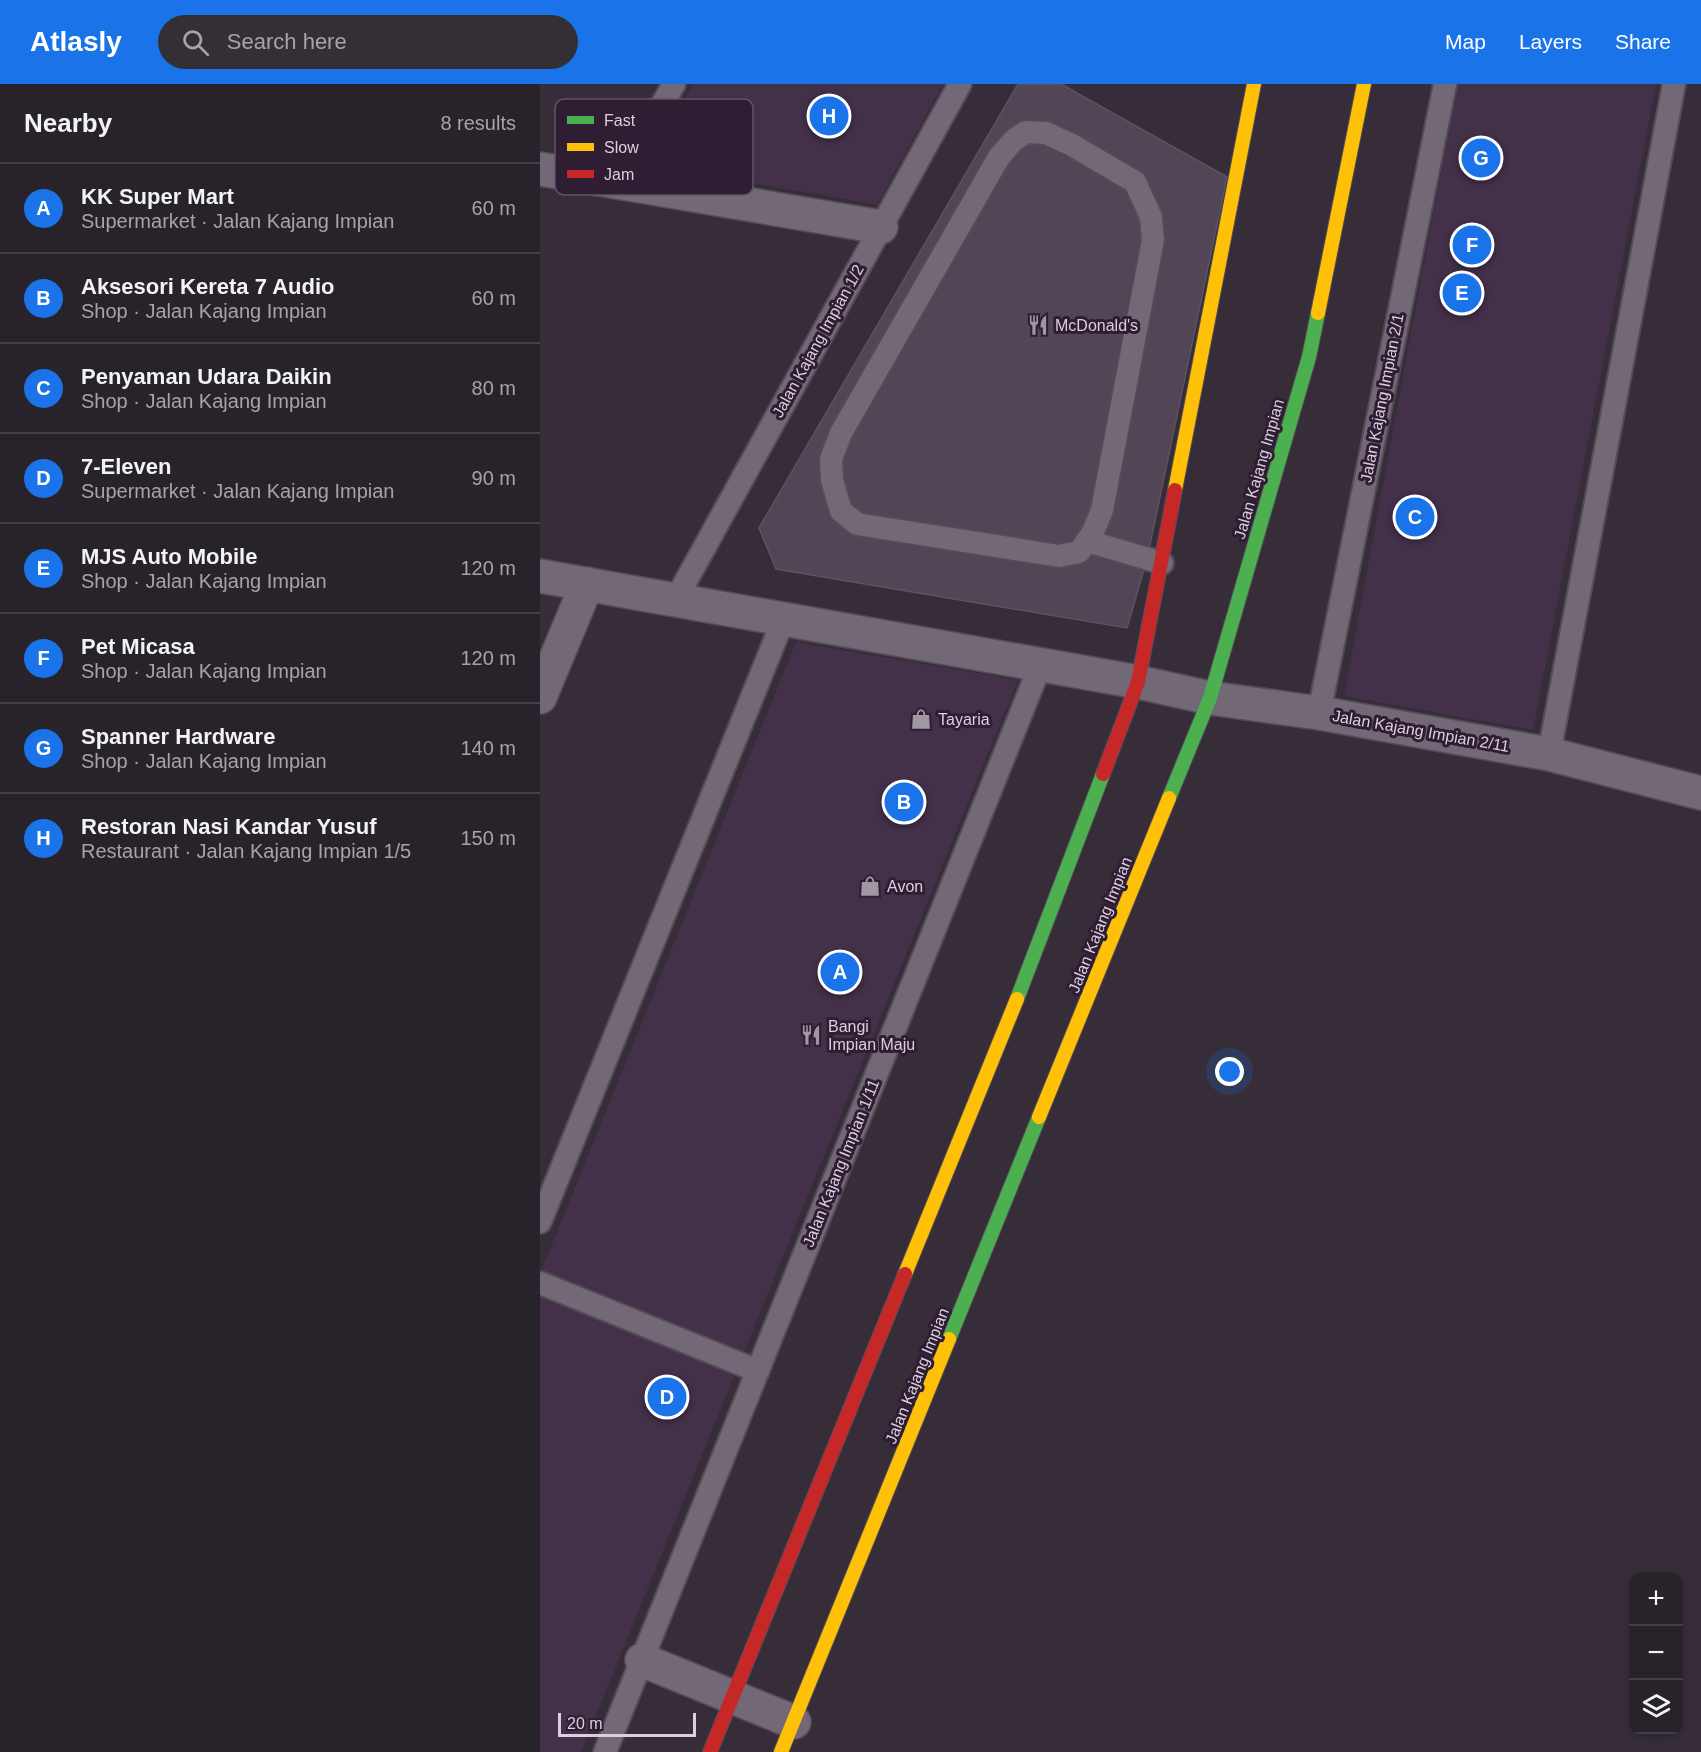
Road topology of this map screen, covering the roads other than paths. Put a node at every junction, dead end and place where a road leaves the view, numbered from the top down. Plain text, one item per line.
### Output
1 (674, 84) edge
2 (960, 84) edge
3 (1254, 84) edge
4 (1364, 84) edge
5 (1445, 84) edge
6 (1674, 84) edge
7 (665, 99) edge
8 (540, 169) edge
9 (555, 172) edge
10 (692, 195) edge
11 (881, 228) junction
12 (1087, 541) junction
13 (1162, 563) junction
14 (540, 576) edge
15 (587, 584) junction
16 (676, 599) junction
17 (784, 618) junction
18 (1040, 666) junction
19 (1138, 682) junction
20 (540, 697) edge
21 (1210, 698) junction
22 (1319, 713) junction
23 (1549, 754) junction
24 (1701, 792) edge
25 (540, 1222) edge
26 (540, 1282) edge
27 (758, 1371) junction
28 (642, 1660) junction
29 (733, 1697) junction
30 (794, 1722) junction
31 (605, 1752) edge
32 (710, 1752) edge
33 (781, 1752) edge

1 - 7 lane
2 - 11 lane, Jalan Kajang Impian 1/2
3 - 13 street
4 - 21 street, Jalan Kajang Impian
5 - 22 lane, Jalan Kajang Impian 2/1
6 - 23 lane
8 - 9 street
10 - 11 street
11 - 16 lane, Jalan Kajang Impian 1/2
12 - 12 lane
12 - 13 lane
13 - 19 street
14 - 15 street, Jalan Kajang Impian 2/11
15 - 16 street, Jalan Kajang Impian 2/11
15 - 20 street
16 - 17 street, Jalan Kajang Impian 2/11
17 - 18 street, Jalan Kajang Impian 2/11
17 - 25 lane
18 - 19 street, Jalan Kajang Impian 2/11
18 - 27 lane, Jalan Kajang Impian 1/11
19 - 21 street, Jalan Kajang Impian 2/11
19 - 29 street
21 - 22 street, Jalan Kajang Impian 2/11
21 - 30 street, Jalan Kajang Impian
22 - 23 street, Jalan Kajang Impian 2/11
23 - 24 street, Jalan Kajang Impian 2/11
26 - 27 lane
27 - 28 lane, Jalan Kajang Impian 1/11
28 - 29 street
28 - 31 lane, Jalan Kajang Impian 1/11
29 - 30 street
29 - 32 street
30 - 33 street, Jalan Kajang Impian

